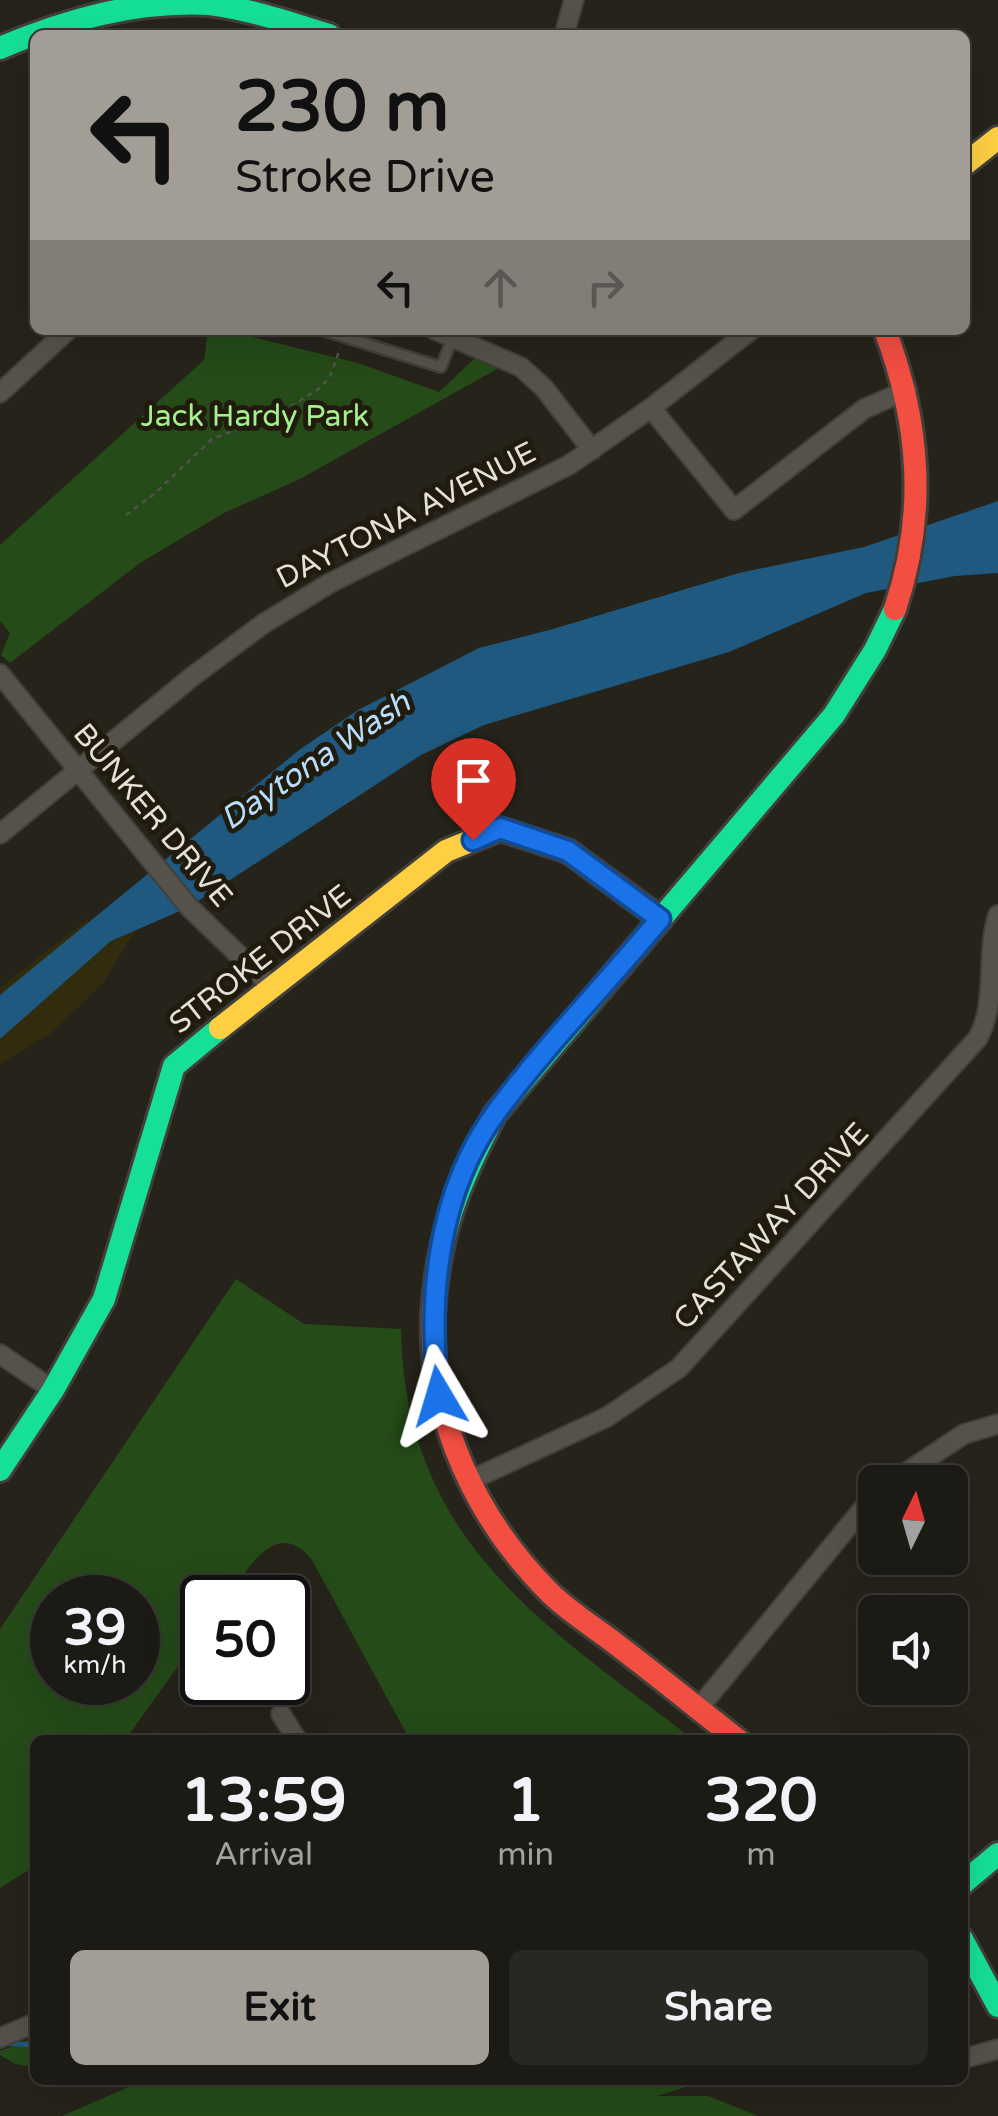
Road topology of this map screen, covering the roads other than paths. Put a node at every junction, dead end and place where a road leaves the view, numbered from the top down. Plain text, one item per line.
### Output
1 (574, 0) edge
2 (139, 3) edge
3 (47, 30) edge
4 (311, 30) edge
5 (565, 30) edge
6 (30, 37) edge
7 (0, 48) edge
8 (998, 138) edge
9 (970, 160) edge
10 (63, 335) edge
11 (339, 335) edge
12 (444, 335) edge
13 (449, 335) edge
14 (745, 335) edge
15 (888, 335) edge
16 (907, 390) junction
17 (0, 393) edge
18 (651, 408) junction
19 (592, 450) junction
20 (0, 674) edge
21 (80, 772) junction
22 (0, 834) edge
23 (998, 915) edge
24 (660, 919) junction
25 (270, 986) junction
26 (0, 1354) edge
27 (53, 1390) junction
28 (998, 1424) edge
29 (918, 1465) edge
30 (0, 1470) edge
31 (469, 1480) junction
32 (858, 1515) edge
33 (698, 1709) junction
34 (281, 1714) dead end
35 (295, 1735) edge
36 (732, 1735) edge
37 (998, 1854) edge
38 (968, 1879) edge
39 (968, 1950) edge
40 (998, 2006) edge
41 (30, 2025) edge
42 (0, 2038) edge
43 (998, 2049) edge
44 (968, 2057) edge

1 - 5 street
2 - 3 main road
2 - 4 main road
6 - 7 main road
8 - 9 main road
10 - 17 street
11 - 12 lane
13 - 19 street
14 - 18 street, DAYTONA AVENUE
15 - 16 main road
16 - 18 street
16 - 24 main road
18 - 19 street, DAYTONA AVENUE
19 - 21 street, DAYTONA AVENUE
20 - 21 street, BUNKER DRIVE
21 - 22 street, DAYTONA AVENUE
21 - 25 street, BUNKER DRIVE
23 - 31 street, CASTAWAY DRIVE
24 - 25 main road, STROKE DRIVE
24 - 31 main road
25 - 27 main road, STROKE DRIVE
26 - 27 street
27 - 30 main road, STROKE DRIVE
28 - 29 street
31 - 33 main road
32 - 33 street
33 - 36 main road
34 - 35 street
37 - 38 main road
39 - 40 main road
41 - 42 street
43 - 44 street

